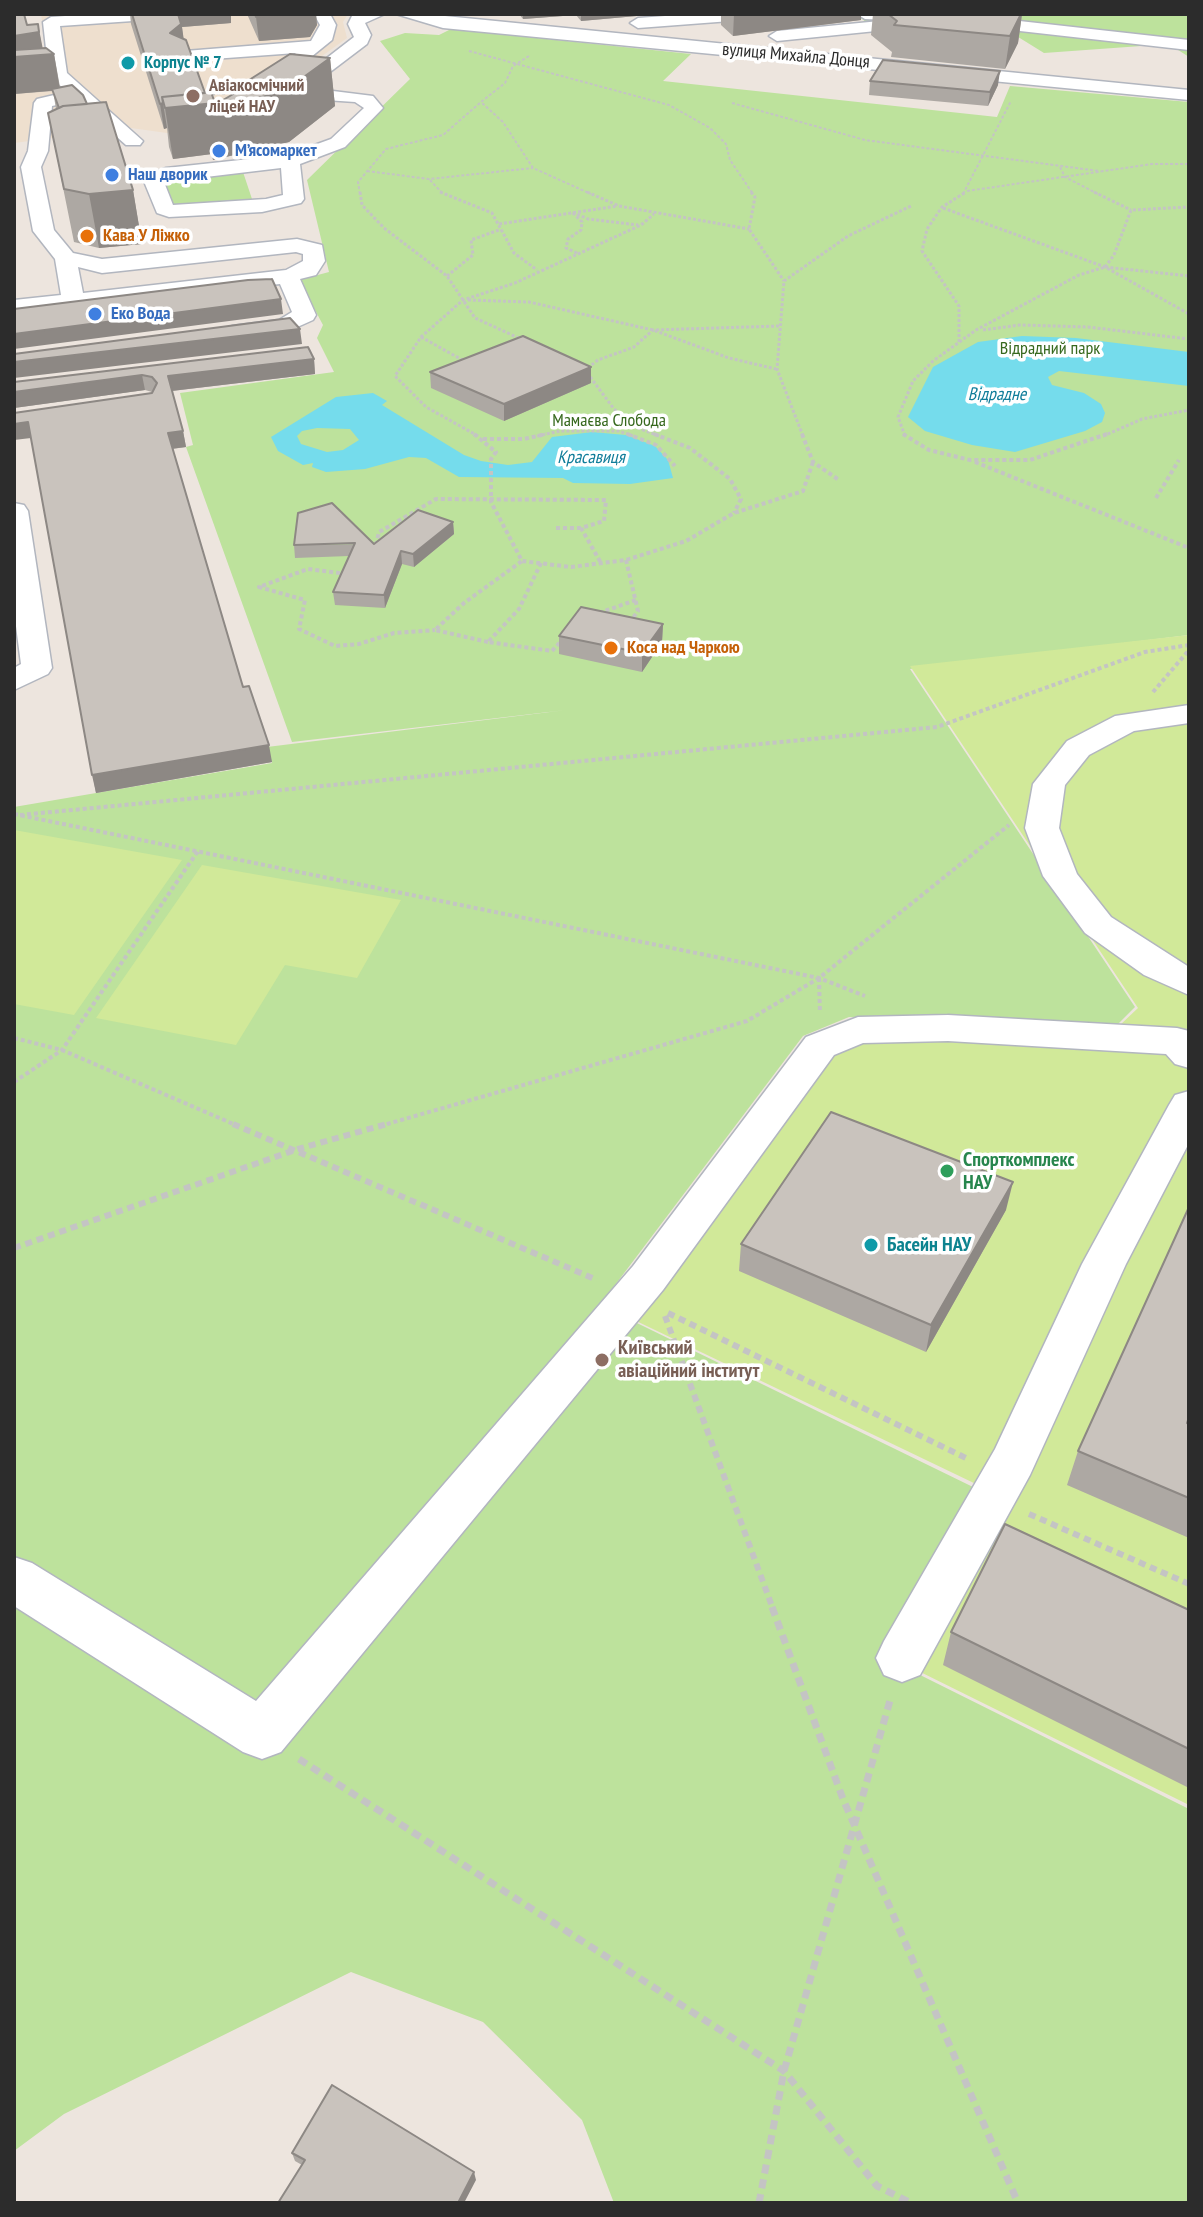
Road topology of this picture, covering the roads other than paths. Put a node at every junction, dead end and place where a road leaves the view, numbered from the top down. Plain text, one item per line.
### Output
1 (162, 14) edge
2 (322, 14) edge
3 (377, 14) edge
4 (404, 14) edge
5 (757, 14) edge
6 (826, 14) edge
7 (857, 14) edge
8 (865, 14) edge
9 (931, 16) edge
10 (566, 21) edge
11 (552, 35) junction
12 (1189, 45) edge
13 (317, 46) junction
14 (717, 49) junction
15 (932, 51) edge
16 (185, 56) edge
17 (1189, 59) edge
18 (1164, 61) dead end
19 (875, 64) junction
20 (1091, 67) dead end
21 (1031, 79) junction
22 (254, 91) edge
23 (292, 92) junction
24 (78, 95) junction
25 (1189, 95) edge
26 (268, 110) edge
27 (107, 144) edge
28 (242, 159) junction
29 (290, 161) junction
30 (261, 205) junction
31 (275, 245) junction
32 (66, 258) junction
33 (288, 276) junction
34 (73, 301) junction
35 (14, 307) edge
36 (220, 333) edge
37 (14, 511) edge
38 (14, 681) edge
39 (1189, 714) edge
40 (1173, 974) edge
41 (1183, 1048) edge
42 (1189, 1105) edge
43 (14, 1579) edge
44 (902, 1658) road end

1 - 24 street
2 - 13 street
3 - 23 street
4 - 11 street, вулиця Михайла Донця
5 - 10 street
6 - 7 street
8 - 9 street
9 - 12 street
9 - 14 street
10 - 11 street
11 - 14 street, вулиця Михайла Донця
13 - 16 street
13 - 22 street
14 - 19 street, вулиця Михайла Донця
15 - 19 street
17 - 18 street
19 - 21 street, вулиця Михайла Донця
20 - 21 street
21 - 25 street, вулиця Михайла Донця
23 - 26 street
23 - 29 street
24 - 27 street
24 - 32 street
28 - 29 street
28 - 30 street
28 - 30 street
29 - 30 street
30 - 31 street
31 - 32 street
31 - 33 street
32 - 34 street
33 - 34 street
33 - 36 street
34 - 35 street
37 - 38 street
39 - 40 street
40 - 41 street
41 - 43 street
42 - 44 street

